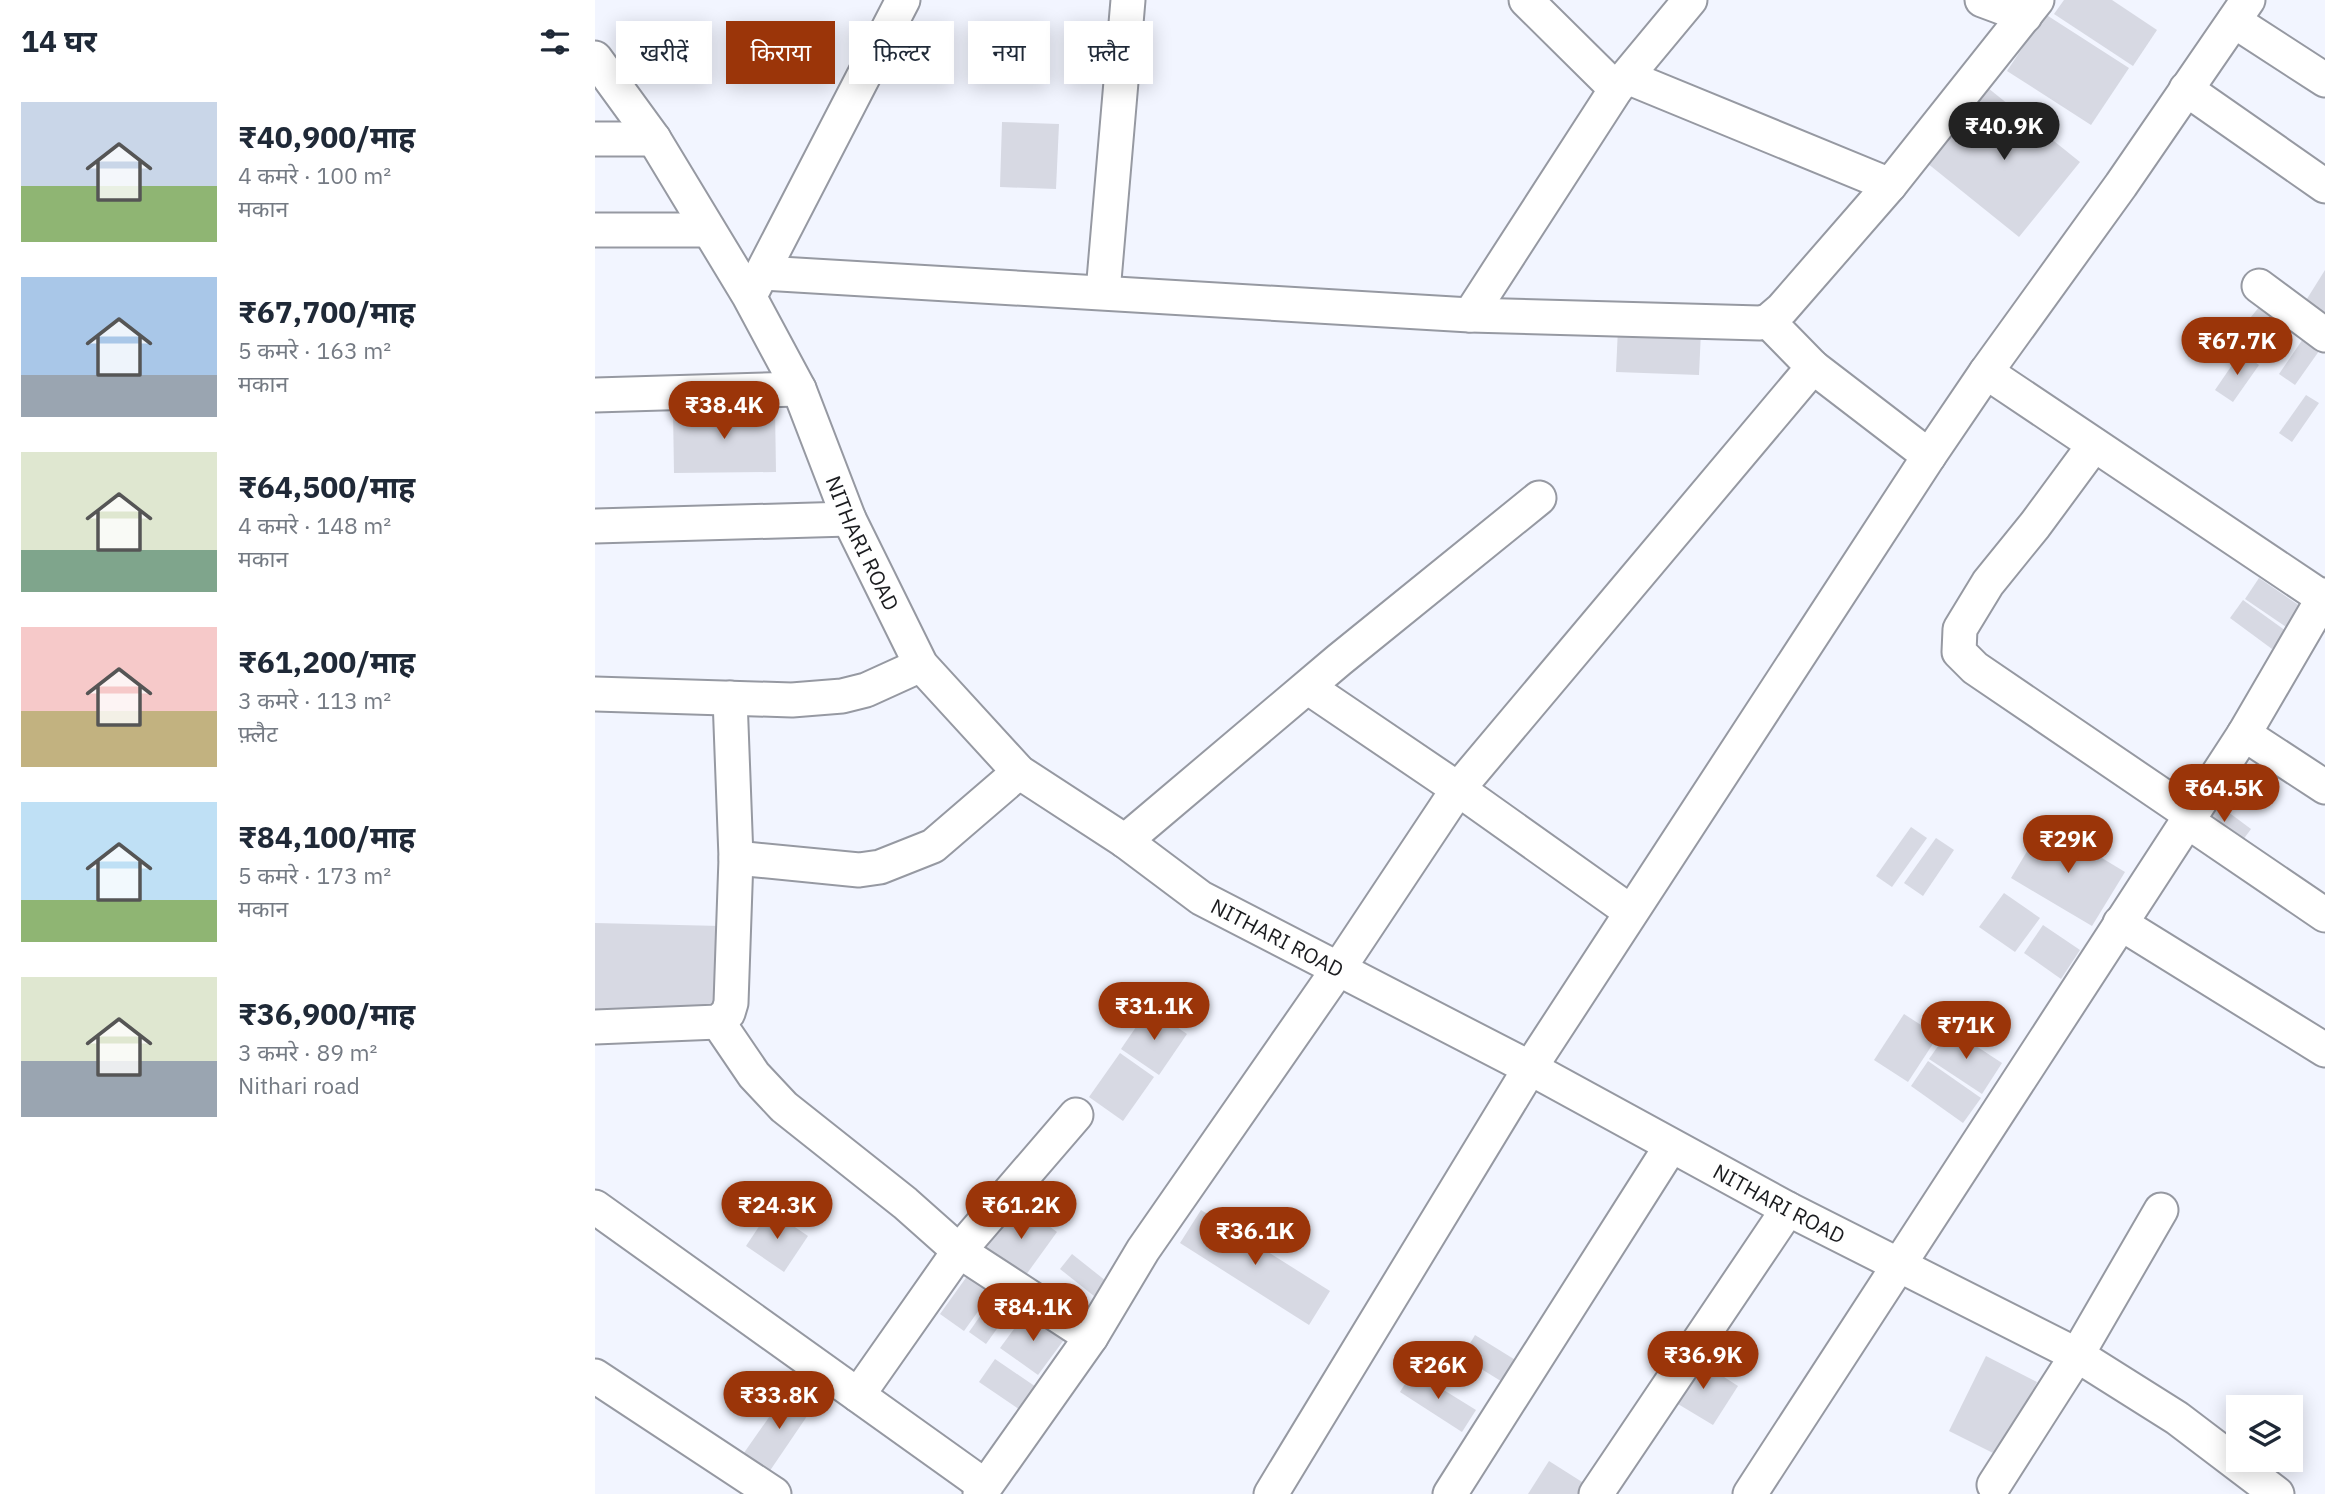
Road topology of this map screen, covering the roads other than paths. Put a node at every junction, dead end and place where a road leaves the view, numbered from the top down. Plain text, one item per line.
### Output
1 (903, 0) edge
2 (1128, 0) edge
3 (1526, 0) edge
4 (1689, 0) edge
5 (1982, 0) edge
6 (2031, 8) edge
7 (2241, 10) edge
8 (595, 58) edge
9 (2325, 80) edge
10 (1621, 83) junction
11 (2186, 89) junction
12 (595, 139) edge
13 (654, 139) junction
14 (1890, 185) junction
15 (2325, 186) edge
16 (595, 230) edge
17 (708, 230) junction
18 (756, 285) junction
19 (2259, 286) dead end
20 (1103, 292) junction
21 (1470, 315) junction
22 (1768, 321) junction
23 (2325, 335) edge
24 (1813, 367) junction
25 (1986, 372) junction
26 (799, 389) junction
27 (595, 396) edge
28 (2095, 445) junction
29 (1929, 456) junction
30 (1539, 498) dead end
31 (849, 519) junction
32 (595, 526) edge
33 (2324, 597) edge
34 (921, 665) junction
35 (1309, 688) junction
36 (595, 694) edge
37 (730, 698) junction
38 (2244, 734) junction
39 (1019, 772) junction
40 (2325, 787) edge
41 (1458, 789) junction
42 (2189, 818) junction
43 (1125, 841) junction
44 (736, 858) junction
45 (1631, 912) junction
46 (2325, 915) edge
47 (2120, 923) junction
48 (1339, 968) junction
49 (718, 1022) junction
50 (595, 1027) edge
51 (2325, 1050) edge
52 (1530, 1068) junction
53 (1076, 1115) dead end
54 (1671, 1146) junction
55 (596, 1209) edge
56 (1789, 1209) junction
57 (2161, 1210) dead end
58 (959, 1251) junction
59 (1901, 1265) junction
60 (1091, 1337) junction
61 (2077, 1354) junction
62 (595, 1376) edge
63 (858, 1395) junction
64 (1994, 1485) dead end
65 (982, 1490) edge
66 (2271, 1492) edge
67 (774, 1494) edge
68 (1271, 1494) edge
69 (1450, 1494) edge
70 (1596, 1494) edge
71 (1750, 1494) edge

1 - 18 street
2 - 20 street
3 - 10 street
4 - 10 street
5 - 6 street
6 - 14 street
7 - 9 street
7 - 11 street
8 - 13 street, NITHARI ROAD
10 - 14 street
10 - 21 street
11 - 15 street
11 - 25 street
12 - 13 street
13 - 17 street, NITHARI ROAD
14 - 22 street
16 - 17 street
17 - 18 street, NITHARI ROAD
18 - 20 street
18 - 26 street, NITHARI ROAD
19 - 23 street
20 - 21 street
21 - 22 street
22 - 24 street
24 - 29 street
24 - 41 street
25 - 28 street
25 - 29 street
26 - 27 street
26 - 31 street, NITHARI ROAD
28 - 33 street
28 - 42 street
29 - 45 street
30 - 35 street
31 - 32 street
31 - 34 street, NITHARI ROAD
33 - 38 street
34 - 37 street
34 - 39 street, NITHARI ROAD
35 - 41 street
35 - 43 street
36 - 37 street
37 - 44 street
38 - 40 street
38 - 42 street
39 - 43 street, NITHARI ROAD
39 - 44 street
41 - 45 street
41 - 48 street
42 - 46 street
42 - 47 street
43 - 48 street, NITHARI ROAD
44 - 49 street
45 - 52 street
47 - 51 street
47 - 59 street
48 - 52 street, NITHARI ROAD
48 - 60 street
49 - 50 street
49 - 58 street
52 - 54 street, NITHARI ROAD
52 - 68 street
53 - 58 street
54 - 56 street, NITHARI ROAD
54 - 69 street
55 - 63 street
56 - 59 street, NITHARI ROAD
56 - 70 street
57 - 61 street
58 - 60 street
58 - 63 street
59 - 61 street, NITHARI ROAD
59 - 71 street
60 - 65 street
61 - 64 street
61 - 66 street, NITHARI ROAD
62 - 67 street
63 - 65 street

